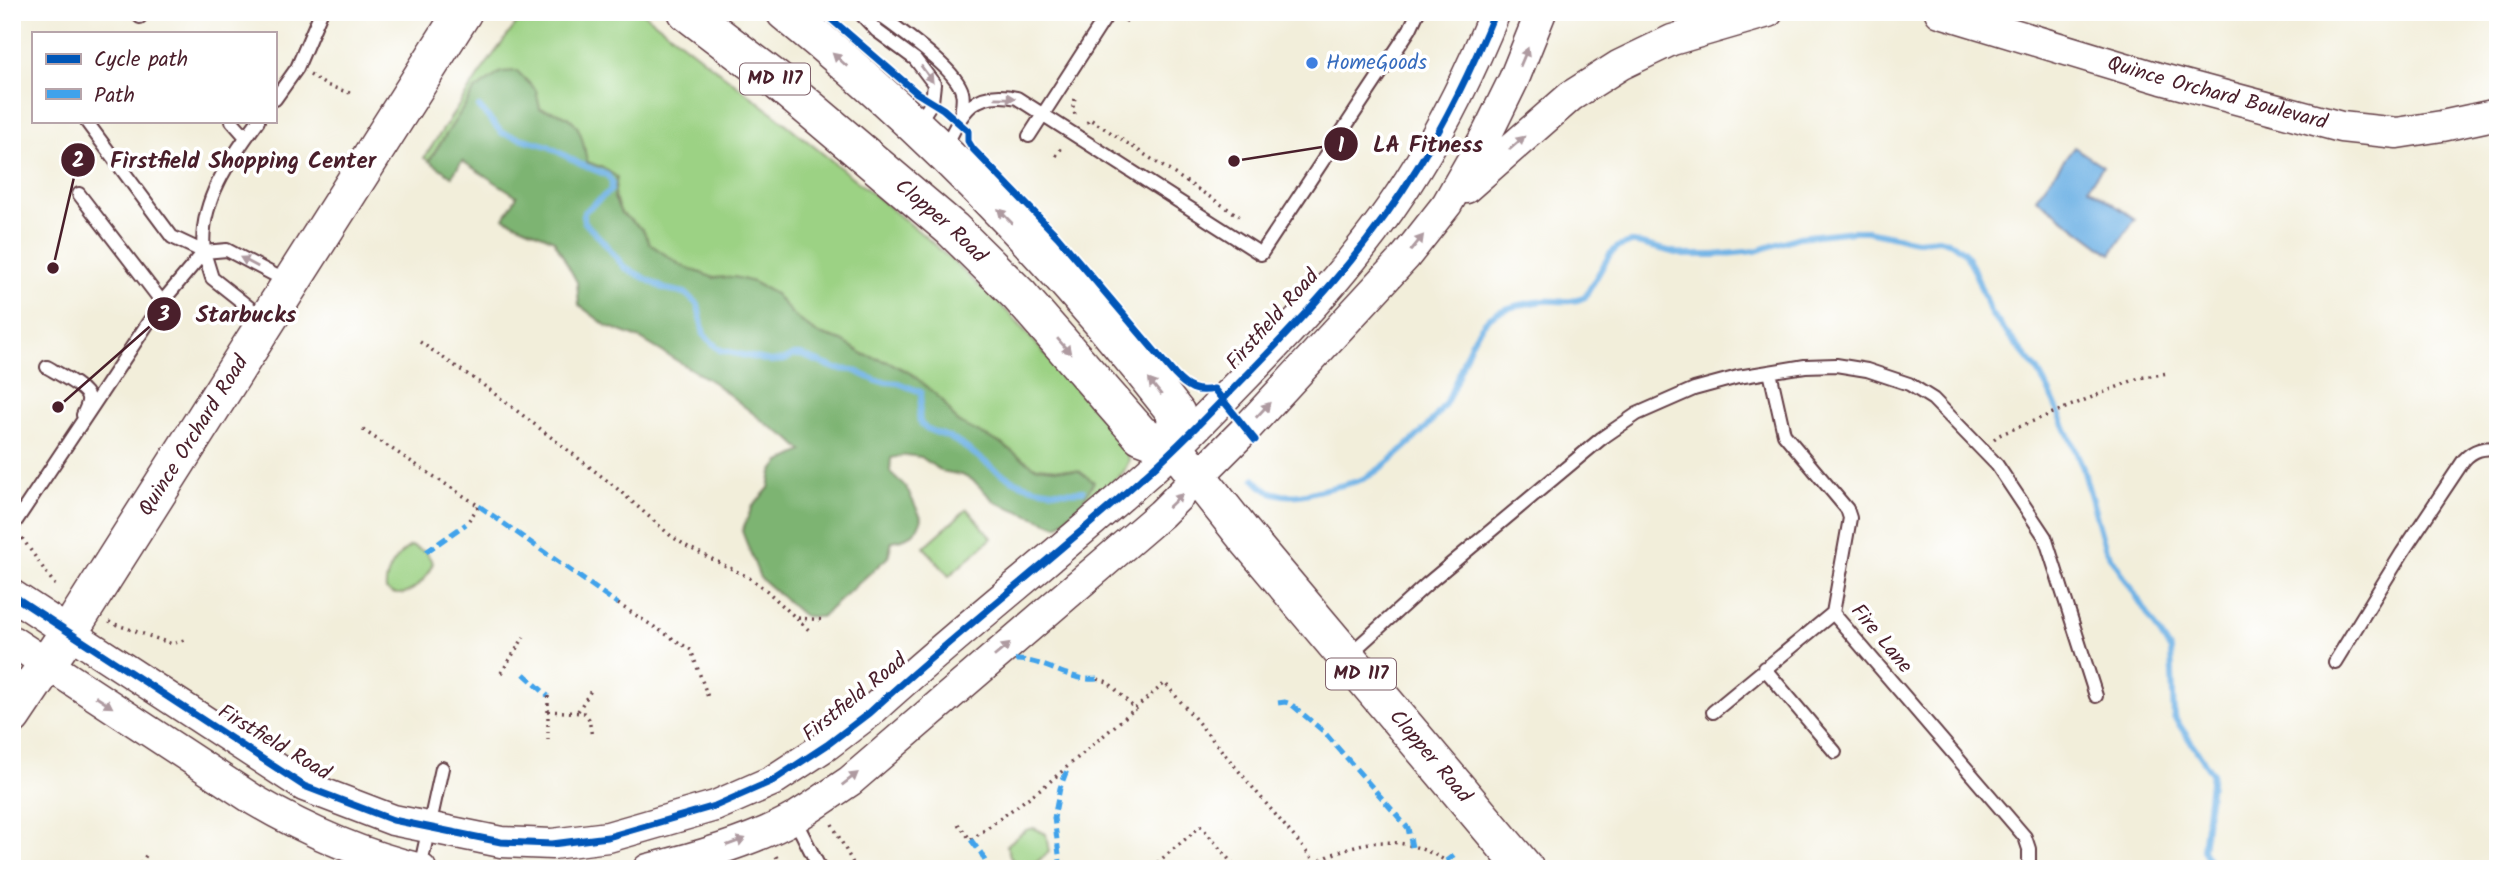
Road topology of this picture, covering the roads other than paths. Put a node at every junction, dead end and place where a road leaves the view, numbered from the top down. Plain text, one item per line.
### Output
1 (321, 12) edge
2 (481, 12) edge
3 (687, 12) edge
4 (785, 12) edge
5 (859, 12) edge
6 (876, 12) edge
7 (1109, 12) edge
8 (1418, 12) edge
9 (1495, 12) edge
10 (1541, 12) edge
11 (1769, 12) edge
12 (1940, 12) edge
13 (454, 20) edge
14 (776, 80) junction
15 (276, 98) edge
16 (1043, 113) junction
17 (961, 114) junction
18 (2498, 114) edge
19 (87, 122) edge
20 (233, 122) edge
21 (257, 122) edge
22 (915, 127) junction
23 (1029, 136) dead end
24 (247, 137) junction
25 (943, 154) junction
26 (79, 194) dead end
27 (1447, 204) junction
28 (204, 252) junction
29 (291, 284) junction
30 (162, 302) junction
31 (267, 322) junction
32 (47, 367) dead end
33 (1770, 372) junction
34 (1175, 448) junction
35 (2498, 448) edge
36 (60, 458) junction
37 (1199, 477) junction
38 (13, 527) edge
39 (12, 595) edge
40 (1833, 613) junction
41 (68, 634) junction
42 (12, 641) edge
43 (1347, 657) junction
44 (2335, 662) dead end
45 (47, 665) junction
46 (1764, 668) junction
47 (2096, 696) dead end
48 (1713, 712) dead end
49 (12, 716) edge
50 (1835, 752) dead end
51 (442, 768) dead end
52 (794, 818) junction
53 (428, 829) junction
54 (420, 869) edge
55 (648, 869) edge
56 (820, 869) edge
57 (1525, 869) edge
58 (2029, 869) edge

1 - 15 lane
2 - 13 main road
3 - 14 main road, Clopper Road / MD 117
22 -> 4 main road, MD 117
5 -> 22 lane
6 - 17 lane
7 - 16 lane
8 - 16 lane
9 - 34 street, Firstfield Road
27 -> 10 street
27 -> 11 street
12 - 18 street, Quince Orchard Boulevard
13 - 29 main road, Quince Orchard Road
14 - 25 main road
14 -> 34 main road, Clopper Road / MD 117
17 -> 16 lane
16 - 23 lane
17 - 25 lane
19 - 28 lane
20 - 24 lane
21 - 24 lane
22 - 25 main road, MD 117
24 - 28 lane
34 -> 25 main road, MD 117
26 - 30 lane
37 -> 27 street
29 -> 28 lane
28 - 30 lane
28 - 31 lane
29 - 31 main road, Quince Orchard Road
30 - 36 lane
31 - 41 main road, Quince Orchard Road
32 - 36 lane
33 - 40 lane, Fire Lane
33 - 43 lane
33 - 47 lane
34 - 37 main road, Clopper Road / MD 117
34 - 53 street, Firstfield Road
35 - 44 lane
36 - 38 lane
37 - 43 main road, Clopper Road / MD 117
52 -> 37 street
39 - 41 street, Firstfield Road
40 - 46 lane
40 - 58 lane, Fire Lane
41 - 45 main road, Quince Orchard Road
41 - 53 street, Firstfield Road
42 - 45 street
43 - 57 main road, Clopper Road / MD 117
45 - 49 main road, Quince Orchard Road
45 -> 54 street
46 - 48 lane
46 - 50 lane
51 - 53 lane
55 -> 52 street
52 - 56 lane
53 - 54 lane

